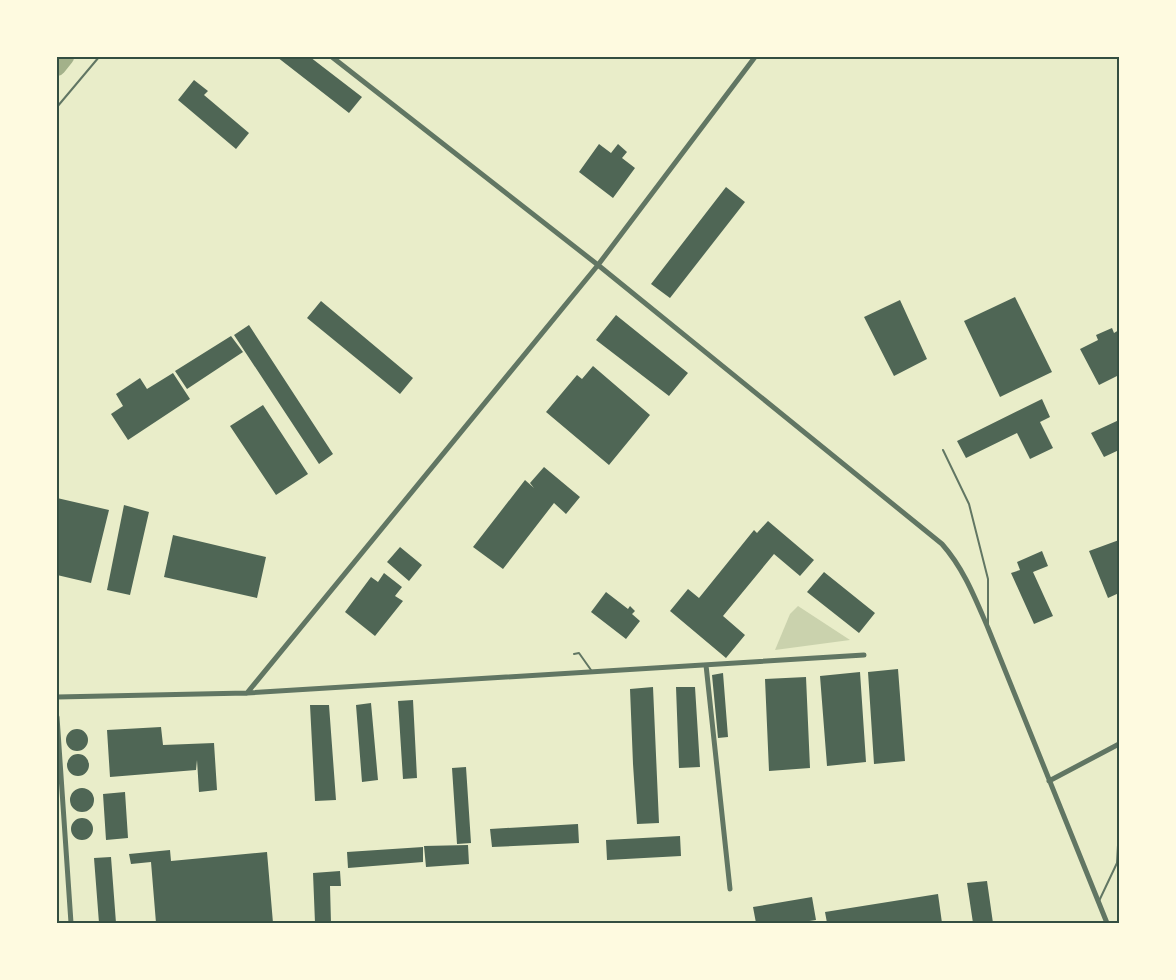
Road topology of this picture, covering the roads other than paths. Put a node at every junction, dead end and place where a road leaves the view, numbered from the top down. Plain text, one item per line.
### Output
1 (99, 57) edge
2 (332, 57) edge
3 (755, 57) edge
4 (57, 107) edge
5 (598, 266) junction
6 (943, 450) dead end
7 (988, 628) junction
8 (574, 654) dead end
9 (864, 656) dead end
10 (706, 665) junction
11 (592, 672) junction
12 (247, 693) junction
13 (57, 697) edge
14 (57, 717) edge
15 (1119, 744) edge
16 (1049, 781) junction
17 (1119, 827) edge
18 (1118, 863) edge
19 (730, 889) dead end
20 (1098, 903) junction
21 (71, 923) edge
22 (1106, 923) edge

1 - 4 lane
2 - 5 street
3 - 5 street
5 - 7 street
5 - 12 street
6 - 7 lane
7 - 16 street
8 - 11 lane
9 - 10 street
10 - 11 street
10 - 19 street
11 - 12 street
12 - 13 street
14 - 21 street
15 - 16 street
16 - 20 street
17 - 18 lane
18 - 20 lane
20 - 22 street

